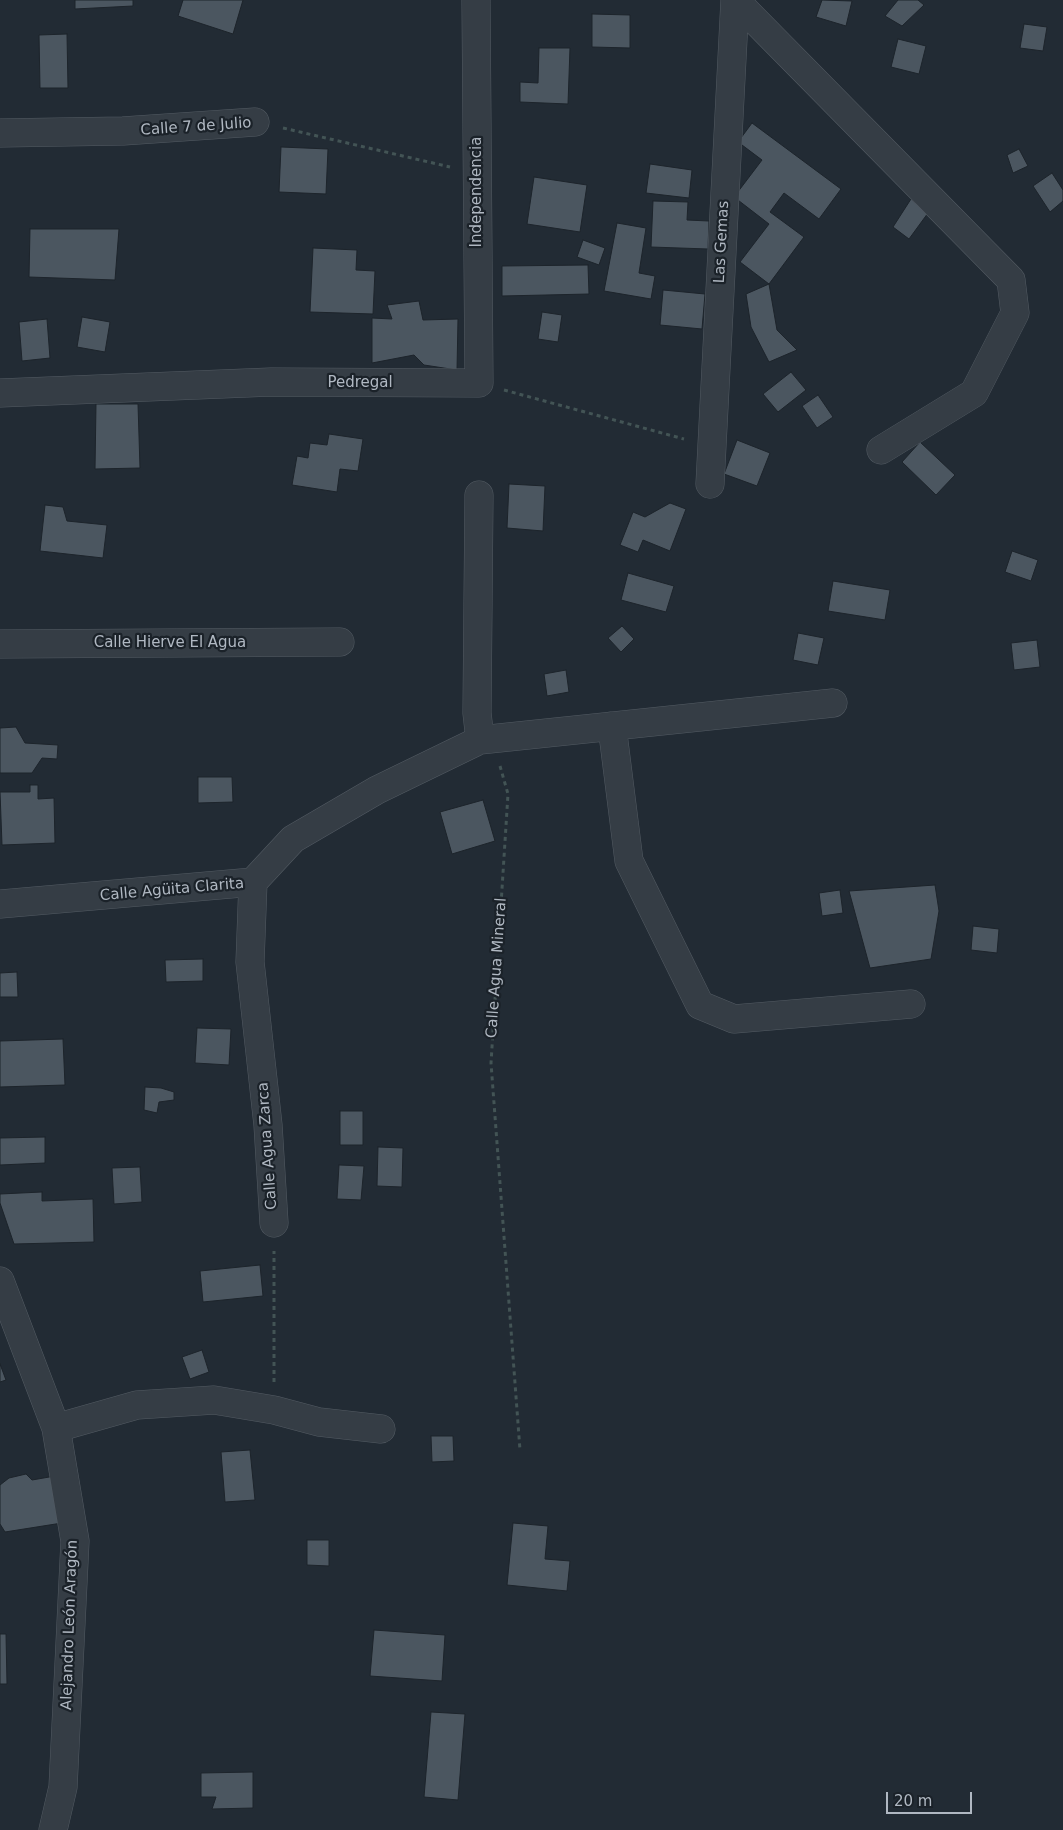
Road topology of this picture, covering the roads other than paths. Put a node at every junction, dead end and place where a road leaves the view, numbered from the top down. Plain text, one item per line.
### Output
1 (476, 0) edge
2 (735, 0) edge
3 (255, 122) road end
4 (0, 133) edge
5 (479, 384) joint
6 (0, 393) edge
7 (881, 450) dead end
8 (710, 484) dead end
9 (479, 495) dead end
10 (340, 642) dead end
11 (0, 644) edge
12 (833, 703) dead end
13 (612, 726) junction
14 (480, 740) junction
15 (253, 882) junction
16 (0, 904) edge
17 (911, 1004) dead end
18 (274, 1223) road end
19 (0, 1281) edge
20 (56, 1428) junction
21 (382, 1430) dead end
22 (53, 1830) edge

1 - 5 street, Independencia
2 - 7 street
2 - 8 street, Las Gemas
3 - 4 street, Calle 7 de Julio
5 - 6 street, Pedregal
9 - 14 street
10 - 11 street, Calle Hierve El Agua
12 - 13 street
13 - 14 street
13 - 17 street
14 - 15 street, Calle Agüita Clarita
15 - 16 street, Calle Agüita Clarita
15 - 18 street, Calle Agua Zarca
19 - 20 street, Alejandro León Aragón
20 - 21 street
20 - 22 street, Alejandro León Aragón

